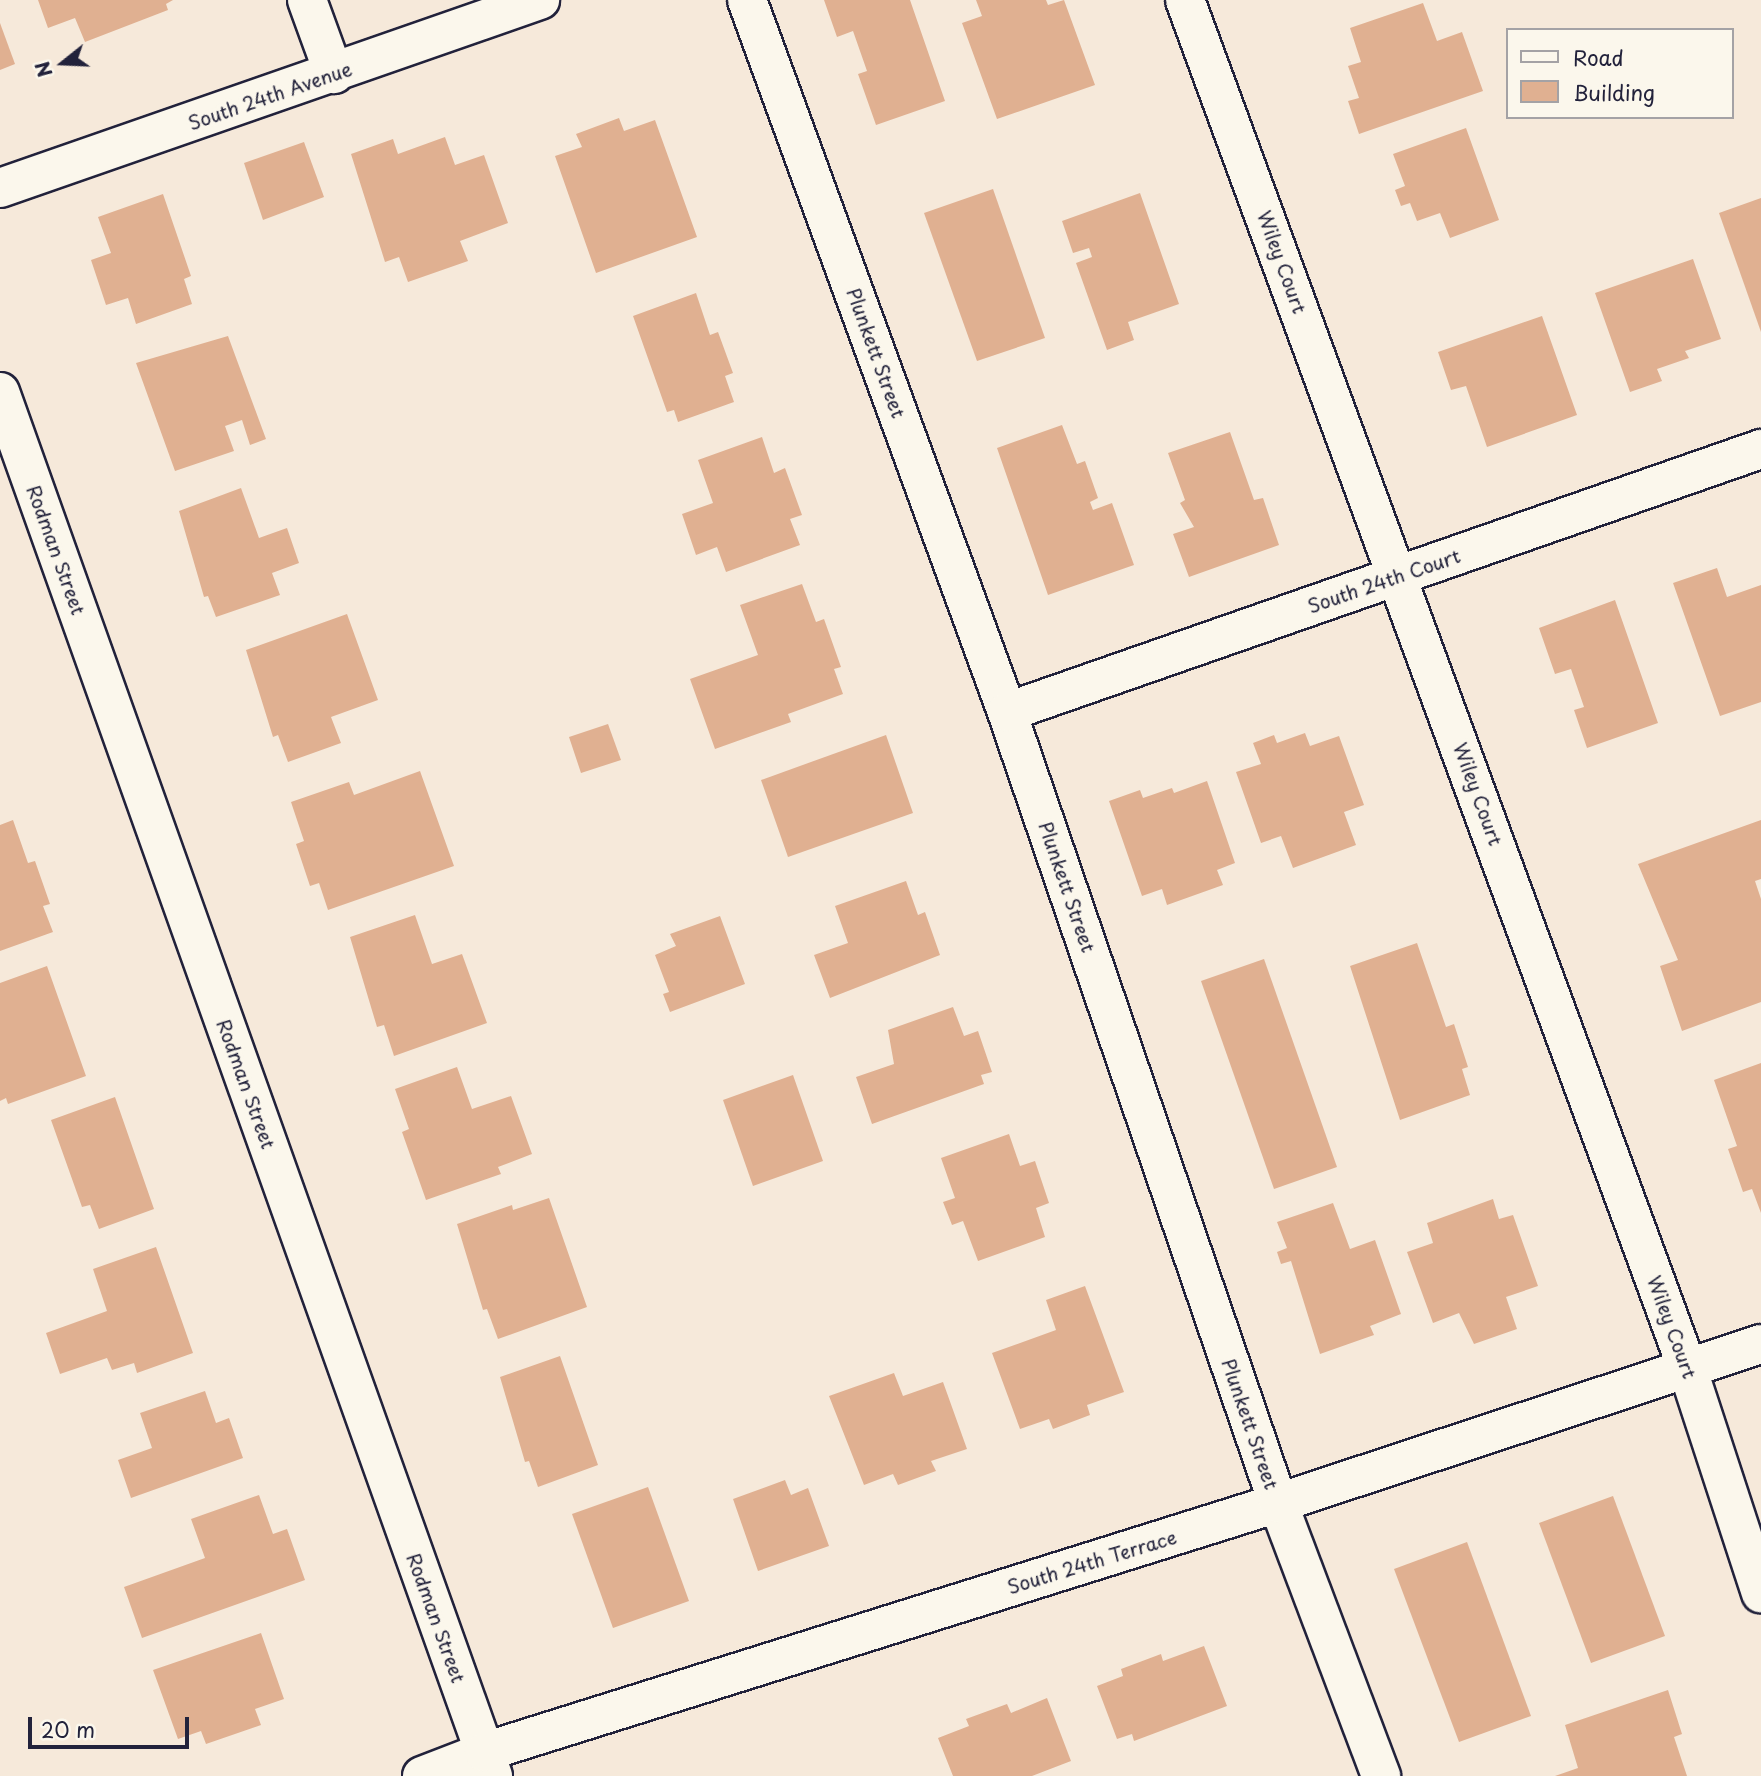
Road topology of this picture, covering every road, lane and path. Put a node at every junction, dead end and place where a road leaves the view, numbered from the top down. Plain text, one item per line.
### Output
1 (307, 0) edge
2 (540, 0) edge
3 (747, 0) edge
4 (1185, 0) edge
5 (334, 74) junction
6 (0, 188) edge
7 (0, 393) edge
8 (1761, 449) edge
9 (1398, 576) junction
10 (1007, 712) junction
11 (1761, 1344) edge
12 (1688, 1370) junction
13 (1278, 1503) junction
14 (1761, 1592) edge
15 (489, 1764) edge
16 (422, 1776) edge
17 (1381, 1776) edge

1 - 5 street
2 - 5 street, South 24th Avenue
3 - 10 street, Plunkett Street
4 - 9 street, Wiley Court
5 - 6 street, South 24th Avenue
7 - 15 street, Rodman Street
8 - 9 street, South 24th Court
9 - 10 street, South 24th Court
9 - 12 street, Wiley Court
10 - 13 street, Plunkett Street
11 - 12 street, South 24th Terrace
12 - 13 street, South 24th Terrace
12 - 14 street, Wiley Court
13 - 15 street, South 24th Terrace
13 - 17 street, Plunkett Street
15 - 16 street, South 24th Terrace

